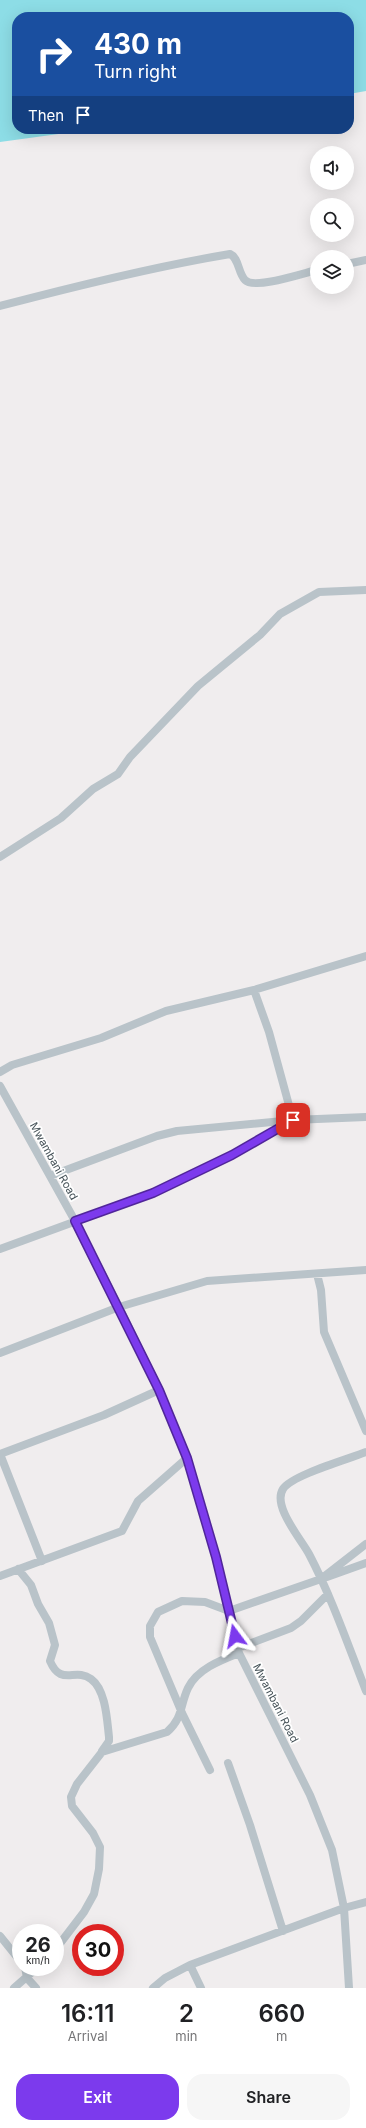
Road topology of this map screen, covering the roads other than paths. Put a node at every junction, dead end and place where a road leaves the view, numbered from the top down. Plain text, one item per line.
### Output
1 (366, 260) edge
2 (354, 263) edge
3 (310, 272) edge
4 (0, 306) edge
5 (366, 590) edge
6 (0, 857) edge
7 (366, 956) edge
8 (254, 990) junction
9 (2, 1069) edge
10 (0, 1086) edge
11 (366, 1117) edge
12 (293, 1120) junction
13 (50, 1176) junction
14 (75, 1221) junction
15 (0, 1249) edge
16 (366, 1270) edge
17 (317, 1274) junction
18 (119, 1307) junction
19 (0, 1353) edge
20 (159, 1390) junction
21 (366, 1431) edge
22 (366, 1451) edge
23 (0, 1454) edge
24 (187, 1458) junction
25 (366, 1544) edge
26 (42, 1561) junction
27 (366, 1563) edge
28 (18, 1569) junction
29 (0, 1576) edge
30 (321, 1579) junction
31 (328, 1594) junction
32 (229, 1611) junction
33 (239, 1650) junction
34 (366, 1691) edge
35 (182, 1712) junction
36 (102, 1752) junction
37 (228, 1763) dead end
38 (210, 1770) dead end
39 (366, 1902) edge
40 (344, 1908) junction
41 (284, 1931) junction
42 (0, 1936) edge
43 (64, 1938) edge
44 (12, 1951) edge
45 (190, 1965) junction
46 (27, 1978) joint
47 (14, 1988) edge
48 (36, 1988) edge
49 (153, 1988) edge
50 (201, 1988) edge
51 (348, 1988) edge

1 - 2 street
3 - 4 street
5 - 6 street
7 - 8 street
8 - 9 street
8 - 12 street
10 - 13 street, Mwambani Road
11 - 12 street
12 - 13 street
12 - 14 street
13 - 14 street, Mwambani Road
14 - 15 street
14 - 18 street, Mwambani Road
16 - 17 street
17 - 18 street
17 - 21 street
18 - 19 street
18 - 20 street, Mwambani Road
20 - 23 street
20 - 24 street, Mwambani Road
22 - 30 street
23 - 26 street
24 - 26 street
24 - 32 street, Mwambani Road
25 - 30 street
26 - 28 street
27 - 30 street
28 - 29 street
28 - 36 street
30 - 31 street
30 - 32 street
31 - 33 street
31 - 34 street
32 - 33 street, Mwambani Road
32 - 35 street
33 - 35 street
33 - 40 street, Mwambani Road
35 - 36 street
35 - 38 street
36 - 43 street
37 - 41 street
39 - 40 street
40 - 41 street
40 - 51 street, Mwambani Road
41 - 45 street
42 - 44 street
45 - 49 street
45 - 50 street
46 - 47 street
46 - 48 street

